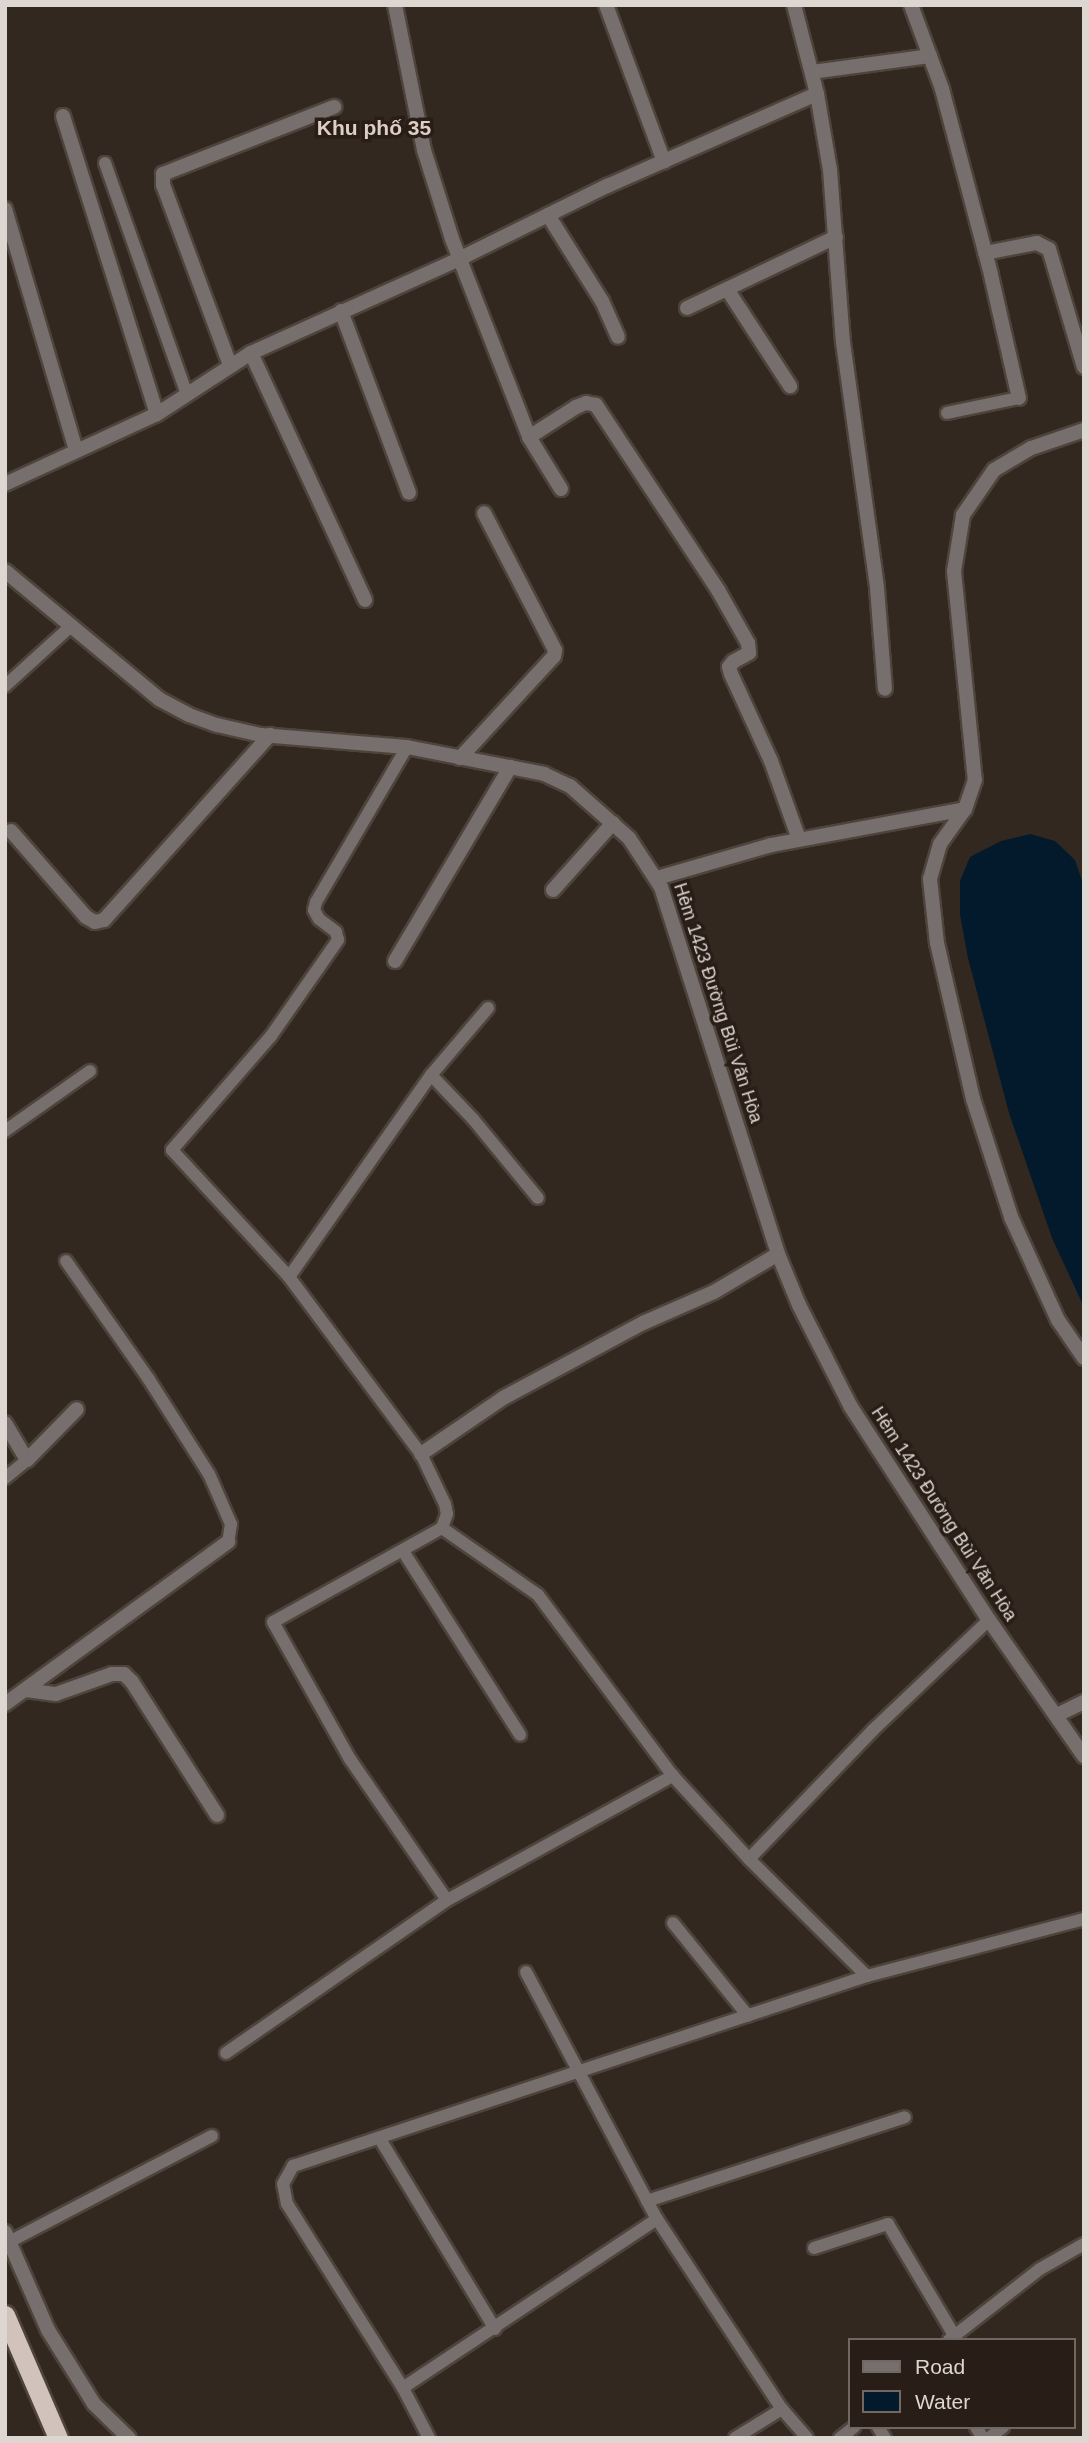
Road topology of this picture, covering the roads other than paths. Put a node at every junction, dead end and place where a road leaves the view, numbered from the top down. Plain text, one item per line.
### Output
1 (395, 5) edge
2 (606, 5) edge
3 (794, 5) edge
4 (911, 5) edge
5 (930, 56) junction
6 (812, 72) junction
7 (817, 94) junction
8 (334, 107) dead end
9 (63, 116) dead end
10 (664, 162) junction
11 (105, 163) dead end
12 (5, 209) edge
13 (548, 215) junction
14 (836, 237) junction
15 (985, 253) junction
16 (12, 256) edge
17 (460, 259) junction
18 (727, 289) junction
19 (687, 308) dead end
20 (341, 311) junction
21 (618, 337) dead end
22 (251, 353) junction
23 (230, 365) junction
24 (1084, 367) edge
25 (790, 386) dead end
26 (187, 395) junction
27 (1019, 398) joint
28 (947, 413) dead end
29 (157, 414) junction
30 (1084, 430) edge
31 (529, 437) junction
32 (76, 452) junction
33 (5, 484) edge
34 (561, 489) dead end
35 (409, 493) dead end
36 (484, 513) dead end
37 (5, 572) edge
38 (365, 600) dead end
39 (71, 626) junction
40 (5, 686) edge
41 (885, 689) dead end
42 (270, 735) junction
43 (407, 747) junction
44 (460, 758) junction
45 (510, 767) junction
46 (965, 809) junction
47 (613, 823) junction
48 (10, 831) dead end
49 (799, 839) junction
50 (657, 878) junction
51 (553, 890) dead end
52 (395, 961) dead end
53 (488, 1008) dead end
54 (90, 1071) dead end
55 (432, 1075) junction
56 (5, 1131) edge
57 (538, 1198) dead end
58 (778, 1254) junction
59 (66, 1261) dead end
60 (289, 1277) junction
61 (1084, 1358) edge
62 (78, 1409) dead end
63 (5, 1423) edge
64 (421, 1454) junction
65 (27, 1460) junction
66 (5, 1478) edge
67 (442, 1528) junction
68 (228, 1542) joint
69 (403, 1552) junction
70 (989, 1620) junction
71 (26, 1690) junction
72 (1084, 1702) edge
73 (5, 1704) edge
74 (1057, 1715) junction
75 (520, 1735) dead end
76 (1084, 1756) edge
77 (673, 1776) junction
78 (217, 1815) dead end
79 (749, 1859) junction
80 (447, 1900) junction
81 (1084, 1919) edge
82 (673, 1923) dead end
83 (526, 1972) dead end
84 (867, 1976) junction
85 (748, 2016) junction
86 (226, 2053) dead end
87 (578, 2074) junction
88 (905, 2117) dead end
89 (212, 2136) dead end
90 (380, 2139) junction
91 (647, 2201) junction
92 (657, 2219) junction
93 (7, 2237) edge
94 (1084, 2244) edge
95 (814, 2248) dead end
96 (5, 2315) edge
97 (495, 2329) junction
98 (951, 2338) edge
99 (402, 2388) junction
100 (782, 2409) junction
101 (58, 2438) edge
102 (129, 2438) edge
103 (429, 2438) edge
104 (735, 2438) edge
105 (807, 2438) edge

1 - 17 street
2 - 10 street
3 - 6 street
4 - 5 street
5 - 6 street
5 - 15 street
6 - 7 street
7 - 10 street
7 - 14 street
8 - 23 street
9 - 29 street
10 - 13 street
11 - 26 lane
12 - 16 street
13 - 17 street
13 - 21 street
14 - 18 street
14 - 41 street
15 - 24 street
15 - 27 street
16 - 32 street
17 - 20 street
17 - 31 street
18 - 19 street
18 - 25 street
20 - 22 street
20 - 35 street
22 - 23 street
22 - 38 street
23 - 26 street
26 - 29 street
27 - 28 lane
29 - 32 street
30 - 46 street
31 - 34 street
31 - 49 street
32 - 33 street
36 - 44 street
37 - 39 street, Hẻm 1423 Đường Bùi Văn Hòa
39 - 40 lane
39 - 42 street, Hẻm 1423 Đường Bùi Văn Hòa
42 - 43 street, Hẻm 1423 Đường Bùi Văn Hòa
42 - 48 street
43 - 44 street, Hẻm 1423 Đường Bùi Văn Hòa
43 - 60 lane
44 - 45 street, Hẻm 1423 Đường Bùi Văn Hòa
45 - 47 street, Hẻm 1423 Đường Bùi Văn Hòa
45 - 52 street
46 - 49 street
46 - 61 street
47 - 50 street, Hẻm 1423 Đường Bùi Văn Hòa
47 - 51 street
49 - 50 street
50 - 58 street, Hẻm 1423 Đường Bùi Văn Hòa
53 - 55 lane
54 - 56 lane
55 - 57 lane
55 - 60 lane
58 - 64 street
58 - 70 street, Hẻm 1423 Đường Bùi Văn Hòa
59 - 68 lane
60 - 64 lane
62 - 65 street
63 - 65 street
64 - 67 lane
65 - 66 lane
67 - 69 lane
67 - 77 lane
68 - 71 street
69 - 75 lane
69 - 80 lane
70 - 74 street, Hẻm 1423 Đường Bùi Văn Hòa
70 - 79 lane
71 - 73 street
71 - 78 street
72 - 74 street
74 - 76 street, Hẻm 1423 Đường Bùi Văn Hòa
77 - 79 lane
77 - 80 lane
79 - 84 lane
80 - 86 lane
81 - 84 lane
82 - 85 lane
83 - 87 lane
84 - 85 lane
85 - 87 lane
87 - 90 lane
87 - 91 lane
88 - 91 lane
89 - 93 lane
90 - 97 lane
90 - 99 lane
91 - 92 lane
92 - 97 lane
92 - 100 lane
93 - 102 street
94 - 98 lane
95 - 98 lane
96 - 101 highway
97 - 99 lane
99 - 103 lane
100 - 104 lane
100 - 105 lane

